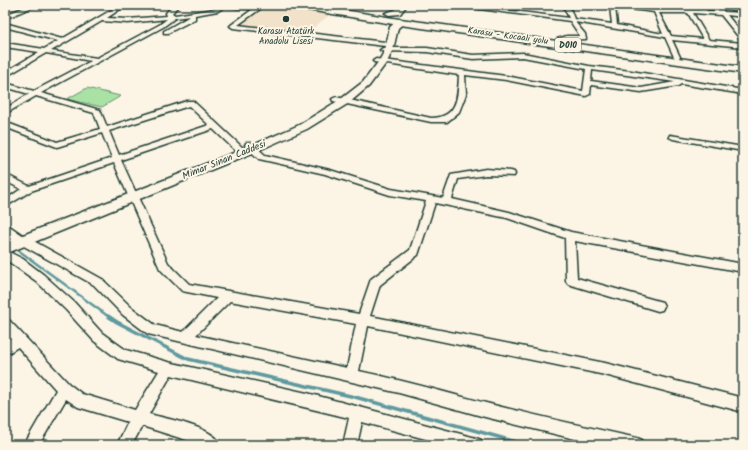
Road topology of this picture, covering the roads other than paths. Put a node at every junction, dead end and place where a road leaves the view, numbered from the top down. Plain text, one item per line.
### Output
1 (34, 5) edge
2 (123, 5) edge
3 (176, 5) edge
4 (217, 5) edge
5 (296, 5) edge
6 (329, 5) edge
7 (403, 5) edge
8 (408, 5) edge
9 (453, 5) edge
10 (503, 5) edge
11 (566, 5) edge
12 (610, 5) edge
13 (646, 5) edge
14 (699, 5) edge
15 (716, 5) edge
16 (225, 6) edge
17 (472, 6) edge
18 (11, 8) dead end
19 (23, 10) junction
20 (656, 11) junction
21 (689, 11) junction
22 (503, 12) junction
23 (705, 12) junction
24 (194, 14) junction
25 (723, 14) junction
26 (743, 15) edge
27 (174, 16) junction
28 (5, 17) edge
29 (396, 17) junction
30 (101, 19) junction
31 (573, 20) junction
32 (5, 25) edge
33 (615, 27) junction
34 (166, 32) dead end
35 (668, 37) junction
36 (743, 39) edge
37 (559, 40) junction
38 (63, 41) junction
39 (707, 42) junction
40 (5, 45) edge
41 (743, 46) edge
42 (45, 52) junction
43 (383, 54) junction
44 (677, 57) junction
45 (99, 60) junction
46 (743, 66) edge
47 (589, 68) junction
48 (743, 70) edge
49 (462, 73) junction
50 (5, 75) edge
51 (588, 82) junction
52 (687, 83) junction
53 (5, 85) edge
54 (743, 92) edge
55 (35, 94) junction
56 (341, 100) junction
57 (5, 112) edge
58 (5, 124) edge
59 (214, 126) junction
60 (105, 130) junction
61 (673, 137) dead end
62 (247, 148) junction
63 (743, 148) edge
64 (116, 158) junction
65 (511, 174) dead end
66 (5, 177) edge
67 (28, 189) junction
68 (131, 194) junction
69 (432, 199) junction
70 (447, 202) junction
71 (5, 204) edge
72 (5, 227) edge
73 (570, 236) junction
74 (15, 240) edge
75 (5, 248) edge
76 (5, 254) edge
77 (743, 268) edge
78 (227, 296) junction
79 (658, 306) dead end
80 (363, 320) junction
81 (5, 324) edge
82 (186, 338) junction
83 (19, 339) junction
84 (5, 349) edge
85 (168, 368) junction
86 (352, 375) junction
87 (64, 389) junction
88 (743, 405) edge
89 (357, 413) junction
90 (138, 419) junction
91 (32, 445) edge
92 (124, 445) edge
93 (214, 445) edge
94 (350, 445) edge
95 (476, 445) edge
96 (637, 445) edge

1 - 19 street
2 - 30 street
3 - 27 street
4 - 16 street
5 - 29 highway, Karasu - Kocaali yolu / D010
6 - 29 highway, D010
7 - 29 main road
8 - 29 main road
9 - 17 street
10 - 22 street
11 - 31 street
12 - 20 street
12 - 33 street
13 - 20 street
14 - 23 street
15 - 25 street
16 - 24 street
16 - 43 street
17 - 22 street
18 - 19 street
19 - 28 street
20 - 21 street
20 - 35 street
21 - 23 street
21 - 39 street
22 - 31 street
23 - 25 street
24 - 27 street
24 - 34 street
25 - 26 street
25 - 36 street
27 - 30 street
27 - 45 street
29 - 37 highway, Karasu - Kocaali yolu / D010
29 - 43 main road, Mimar Sinan Caddesi
29 - 48 highway, Karasu - Kocaali yolu / D010
30 - 38 street
31 - 33 street
31 - 37 street
32 - 38 street
33 - 35 street
35 - 39 street
35 - 44 street
37 - 44 highway, Karasu - Kocaali yolu / D010
38 - 42 street
39 - 41 street
40 - 42 street
42 - 45 street
42 - 50 street
43 - 47 street
43 - 49 street
43 - 56 main road, Mimar Sinan Caddesi
44 - 46 highway, Karasu - Kocaali yolu / D010
45 - 55 street
47 - 51 street
47 - 52 street
49 - 51 street
49 - 56 street
51 - 52 street
52 - 54 street
53 - 55 street
55 - 57 street
55 - 60 street
56 - 62 main road, Mimar Sinan Caddesi
58 - 60 street
59 - 60 street
59 - 62 street
59 - 64 street
60 - 64 street
61 - 63 street
62 - 68 main road, Mimar Sinan Caddesi
62 - 69 street
64 - 67 street
64 - 68 street
65 - 70 street
66 - 67 street
67 - 71 street
68 - 74 main road, Mimar Sinan Caddesi
68 - 78 street
69 - 70 street
69 - 80 street
70 - 73 street
72 - 74 street
73 - 77 street
73 - 79 street
74 - 75 main road, Mimar Sinan Caddesi
74 - 82 street
76 - 85 street
78 - 80 street
78 - 82 street
80 - 86 street
80 - 88 street
81 - 83 street
82 - 86 street
83 - 84 street
83 - 87 street
85 - 89 street
85 - 90 street
86 - 96 street
87 - 90 street
87 - 91 street
89 - 94 street
89 - 95 street
90 - 92 street
90 - 93 street

